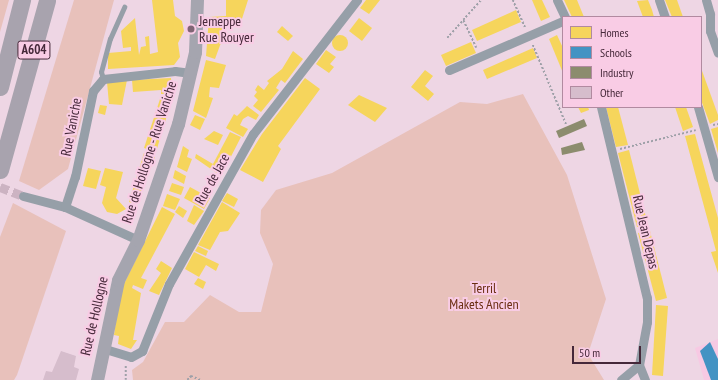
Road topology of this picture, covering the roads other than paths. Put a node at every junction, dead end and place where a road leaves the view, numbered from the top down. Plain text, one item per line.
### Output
1 (22, 0) edge
2 (47, 0) edge
3 (58, 0) edge
4 (197, 0) edge
5 (357, 0) edge
6 (557, 0) edge
7 (659, 0) edge
8 (706, 0) edge
9 (124, 7) dead end
10 (714, 12) edge
11 (565, 16) edge
12 (665, 16) edge
13 (562, 21) edge
14 (718, 53) edge
15 (449, 70) dead end
16 (191, 73) junction
17 (103, 79) junction
18 (0, 87) edge
19 (21, 99) junction
20 (602, 108) edge
21 (698, 108) edge
22 (0, 170) edge
23 (718, 177) edge
24 (23, 196) tunnel mouth
25 (65, 207) junction
26 (138, 240) junction
27 (102, 348) junction
28 (639, 365) junction
29 (97, 380) edge
30 (621, 380) edge
31 (645, 380) edge

1 - 18 highway, A604
2 - 19 highway, A604
3 - 19 highway
4 - 16 street
5 - 27 street, Rue de Jace
6 - 11 street
7 - 12 street
8 - 10 street
9 - 17 lane
10 - 14 street
13 - 15 street
16 - 17 street
16 - 26 street, Rue de Hollogne - Rue Vaniche
17 - 25 street, Rue Vaniche
19 - 22 highway, A604
20 - 28 street, Rue Jean Depas
21 - 23 street
24 - 25 street
25 - 26 street
26 - 27 street, Rue de Hollogne
27 - 29 street, Rue de Hollogne
28 - 30 street
28 - 31 street

